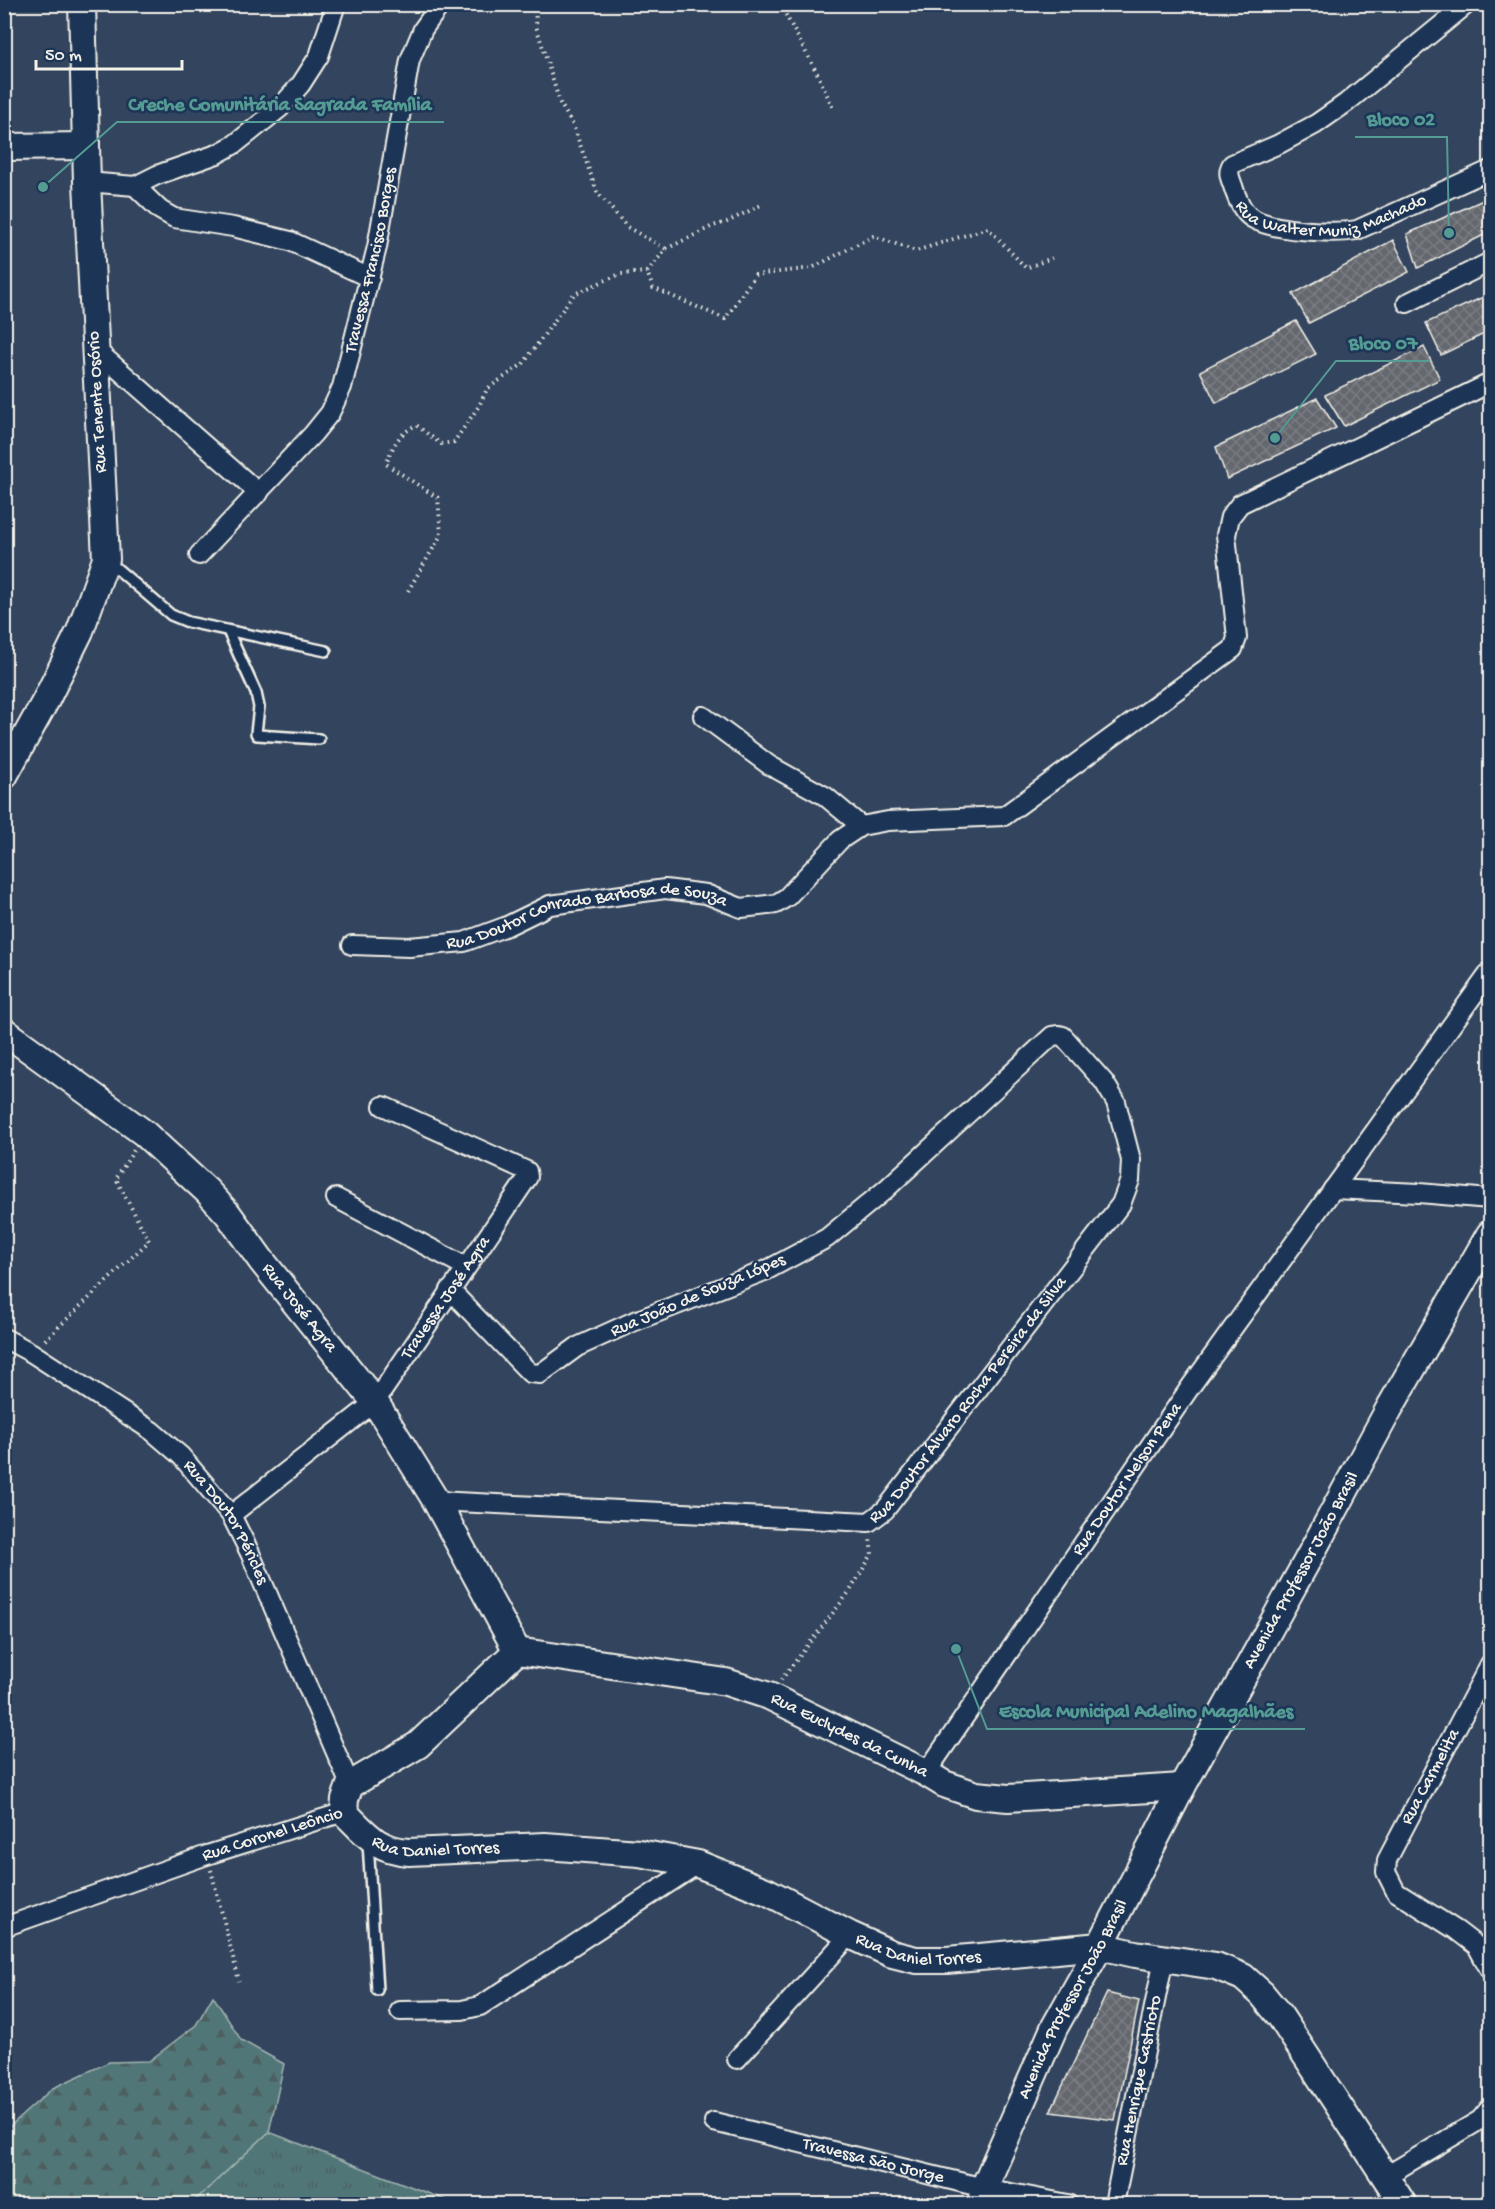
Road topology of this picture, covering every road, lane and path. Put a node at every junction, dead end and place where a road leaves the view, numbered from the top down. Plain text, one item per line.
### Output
1 (82, 4) edge
2 (336, 4) edge
3 (441, 4) edge
4 (534, 4) edge
5 (780, 4) edge
6 (1467, 4) edge
7 (833, 108) dead end
8 (86, 146) junction
9 (4, 147) edge
10 (1491, 170) edge
11 (87, 182) junction
12 (135, 186) junction
13 (763, 204) dead end
14 (666, 249) junction
15 (1052, 258) dead end
16 (1491, 262) edge
17 (646, 272) junction
18 (370, 278) junction
19 (1407, 303) dead end
20 (95, 349) junction
21 (1491, 383) edge
22 (259, 493) junction
23 (199, 555) dead end
24 (106, 559) junction
25 (408, 591) dead end
26 (228, 631) junction
27 (326, 651) dead end
28 (703, 716) dead end
29 (319, 739) dead end
30 (13, 741) edge
31 (4, 776) edge
32 (861, 826) junction
33 (352, 945) dead end
34 (1491, 972) edge
35 (4, 1031) edge
36 (1056, 1035) joint
37 (383, 1106) dead end
38 (144, 1133) junction
39 (1333, 1189) junction
40 (336, 1198) dead end
41 (1491, 1199) edge
42 (1491, 1234) edge
43 (465, 1267) junction
44 (450, 1290) junction
45 (4, 1338) edge
46 (32, 1353) junction
47 (375, 1402) junction
48 (436, 1501) junction
49 (231, 1515) junction
50 (869, 1522) junction
51 (517, 1651) junction
52 (1491, 1664) edge
53 (769, 1696) junction
54 (926, 1773) junction
55 (350, 1785) junction
56 (1182, 1787) junction
57 (344, 1812) junction
58 (368, 1836) junction
59 (207, 1855) junction
60 (698, 1864) junction
61 (4, 1927) edge
62 (850, 1935) junction
63 (1484, 1942) edge
64 (1100, 1946) junction
65 (1164, 1958) junction
66 (1491, 1970) edge
67 (239, 1981) dead end
68 (377, 1990) dead end
69 (400, 2011) dead end
70 (737, 2059) dead end
71 (1491, 2108) edge
72 (714, 2122) dead end
73 (1386, 2176) junction
74 (983, 2196) edge
75 (1068, 2205) edge
76 (1114, 2205) edge
77 (1403, 2205) edge

1 - 8 street, Rua Tenente Osório
2 - 12 street
3 - 18 street, Travessa Francisco Borges
4 - 14 path
5 - 7 path
6 - 10 street, Rua Walter Muniz Machado
8 - 9 street
8 - 11 street, Rua Tenente Osório
11 - 12 street
11 - 20 street, Rua Tenente Osório
12 - 18 street
13 - 14 path
14 - 17 path
15 - 17 path
16 - 19 street
17 - 25 path
18 - 22 street, Travessa Francisco Borges
20 - 22 street
20 - 24 street, Rua Tenente Osório
21 - 32 street, Rua Doutor Conrado Barbosa de Souza
22 - 23 street, Travessa Francisco Borges
24 - 26 lane
24 - 30 street, Rua Tenente Osório
26 - 27 lane
26 - 29 lane
28 - 32 street
30 - 31 street, Rua Tenente Osório
32 - 33 street, Rua Doutor Conrado Barbosa de Souza
34 - 39 street, Rua Doutor Nelson Pena
35 - 38 street, Rua José Agra
36 - 44 street, Rua João de Souza Lópes
36 - 50 street, Rua Doutor Álvaro Rocha Pereira da Silva
37 - 43 street, Travessa José Agra
38 - 46 path
38 - 47 street, Rua José Agra
39 - 41 street
39 - 54 street, Rua Doutor Nelson Pena
40 - 43 street
42 - 56 street, Avenida Professor João Brasil
43 - 44 street, Travessa José Agra
44 - 47 street, Travessa José Agra
45 - 46 street, Rua Doutor Péricles
46 - 49 street, Rua Doutor Péricles
47 - 48 street, Rua José Agra
47 - 49 street, Travessa José Agra
48 - 50 street, Rua Doutor Álvaro Rocha Pereira da Silva
48 - 51 street, Rua José Agra
49 - 55 street, Rua Doutor Péricles
50 - 53 path
51 - 53 street, Rua Euclydes da Cunha
51 - 55 street, Rua Coronel Leôncio
52 - 63 street, Rua Carmelita
53 - 54 street, Rua Euclydes da Cunha
54 - 56 street, Rua Euclydes da Cunha
55 - 57 street, Rua Coronel Leôncio
56 - 64 street, Avenida Professor João Brasil
57 - 58 street, Rua Daniel Torres
57 - 59 street, Rua Coronel Leôncio
58 - 60 street, Rua Daniel Torres
58 - 68 lane
59 - 61 street, Rua Coronel Leôncio
59 - 67 path
60 - 62 street, Rua Daniel Torres
60 - 69 street
62 - 64 street, Rua Daniel Torres
62 - 70 street
63 - 66 street
64 - 65 street, Rua Daniel Torres
64 - 74 street, Avenida Professor João Brasil
65 - 73 street, Rua Daniel Torres
65 - 76 street, Rua Henrique Castrioto
71 - 73 street
72 - 74 street, Travessa São Jorge
73 - 77 street, Rua Daniel Torres
74 - 75 street, Travessa São Jorge

